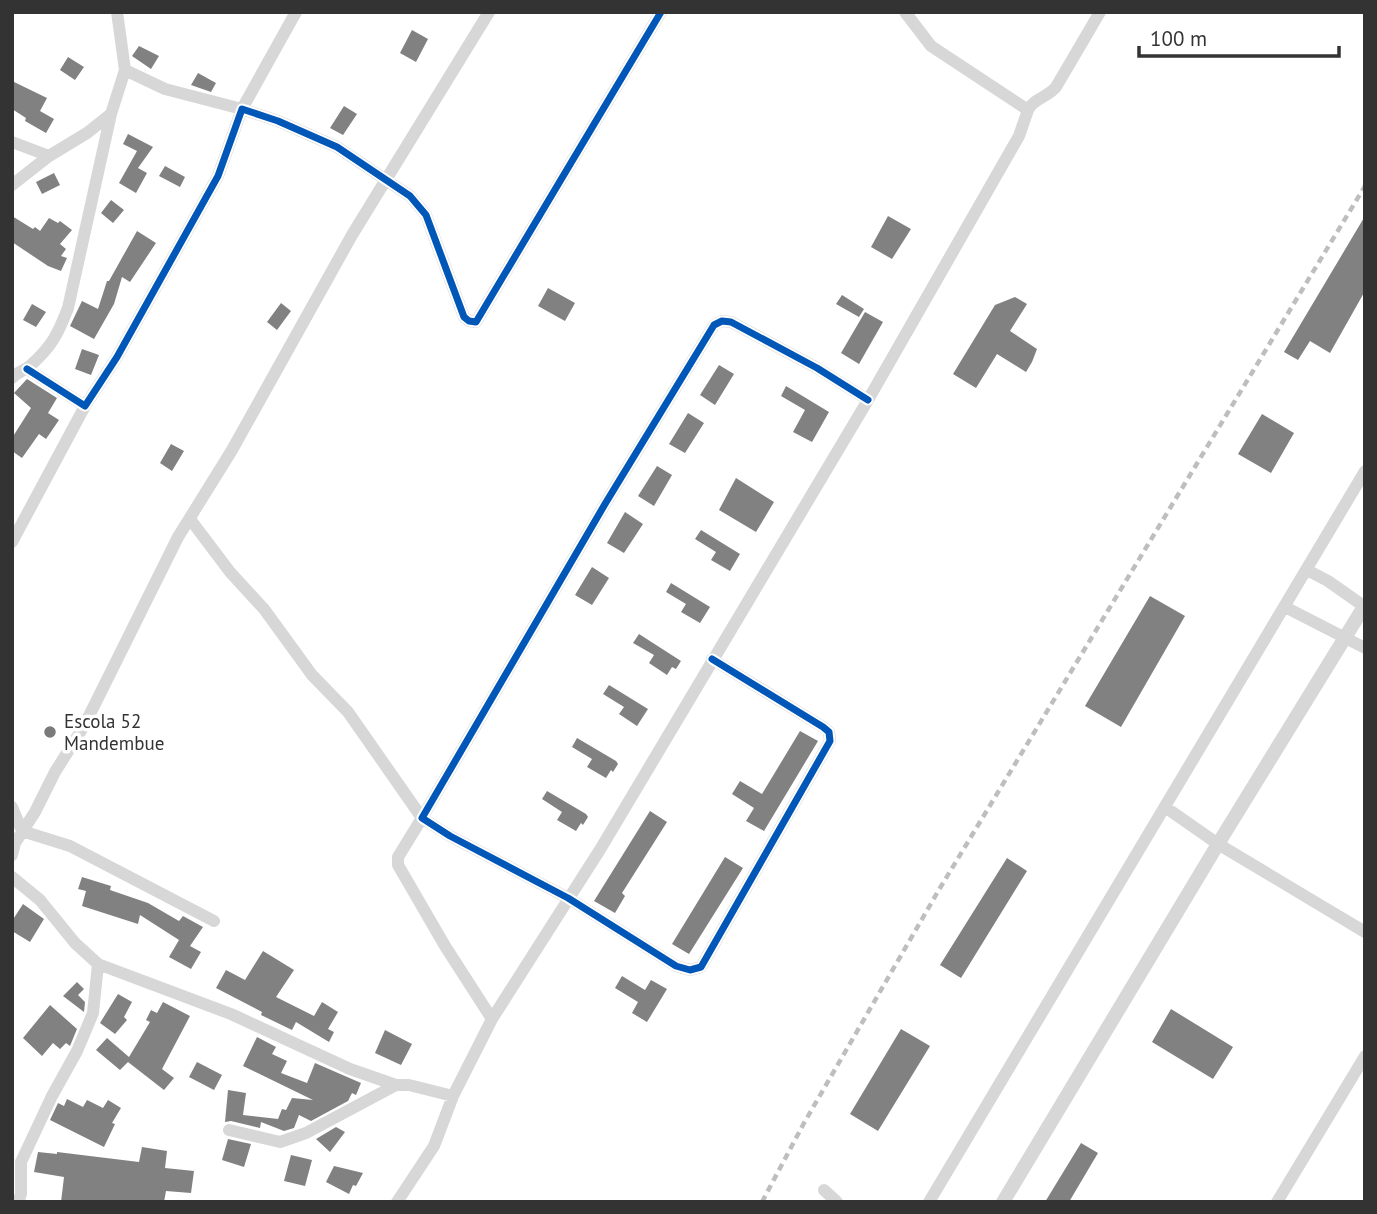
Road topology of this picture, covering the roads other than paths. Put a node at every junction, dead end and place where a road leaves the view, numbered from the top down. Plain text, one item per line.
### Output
1 (117, 12) edge
2 (296, 12) edge
3 (489, 12) edge
4 (660, 12) edge
5 (1100, 12) edge
6 (910, 14) edge
7 (125, 70) junction
8 (242, 109) junction
9 (1028, 110) junction
10 (111, 114) junction
11 (12, 142) edge
12 (49, 156) junction
13 (387, 180) junction
14 (12, 185) edge
15 (18, 371) edge
16 (868, 400) junction
17 (85, 406) junction
18 (1365, 471) edge
19 (190, 519) junction
20 (12, 542) edge
21 (1307, 570) junction
22 (1364, 606) edge
23 (1285, 607) junction
24 (1347, 637) junction
25 (1365, 648) edge
26 (712, 659) junction
27 (12, 807) edge
28 (1165, 807) junction
29 (422, 818) junction
30 (22, 831) junction
31 (1218, 844) junction
32 (12, 855) edge
33 (13, 875) edge
34 (568, 898) junction
35 (214, 921) dead end
36 (1365, 932) edge
37 (98, 964) junction
38 (492, 1019) junction
39 (1365, 1056) edge
40 (396, 1085) junction
41 (453, 1096) junction
42 (229, 1130) dead end
43 (17, 1158) edge
44 (824, 1191) dead end
45 (18, 1202) edge
46 (397, 1202) edge
47 (837, 1202) edge
48 (929, 1202) edge
49 (1003, 1202) edge
50 (1277, 1202) edge

1 - 7 street
2 - 8 street
3 - 13 street
4 - 13 street
5 - 9 street
6 - 9 street
7 - 8 street
7 - 10 street
8 - 13 street
8 - 17 street
9 - 16 street
10 - 12 street
10 - 15 street
11 - 12 street
12 - 14 street
13 - 19 street
15 - 17 street
16 - 26 street
16 - 29 street
17 - 20 street
18 - 21 street
19 - 29 street
19 - 30 street
21 - 22 street
21 - 23 street
22 - 24 street
23 - 24 street
23 - 28 street
24 - 25 street
24 - 31 street
26 - 34 street
26 - 34 street
27 - 30 street
28 - 31 street
28 - 48 street
29 - 34 street
29 - 38 street
30 - 32 street
30 - 35 street
31 - 36 street
31 - 49 street
33 - 37 street
34 - 38 street
37 - 40 street
37 - 43 street
38 - 41 street
39 - 50 street
40 - 41 street
40 - 42 street
41 - 46 street
43 - 45 street
44 - 47 street

